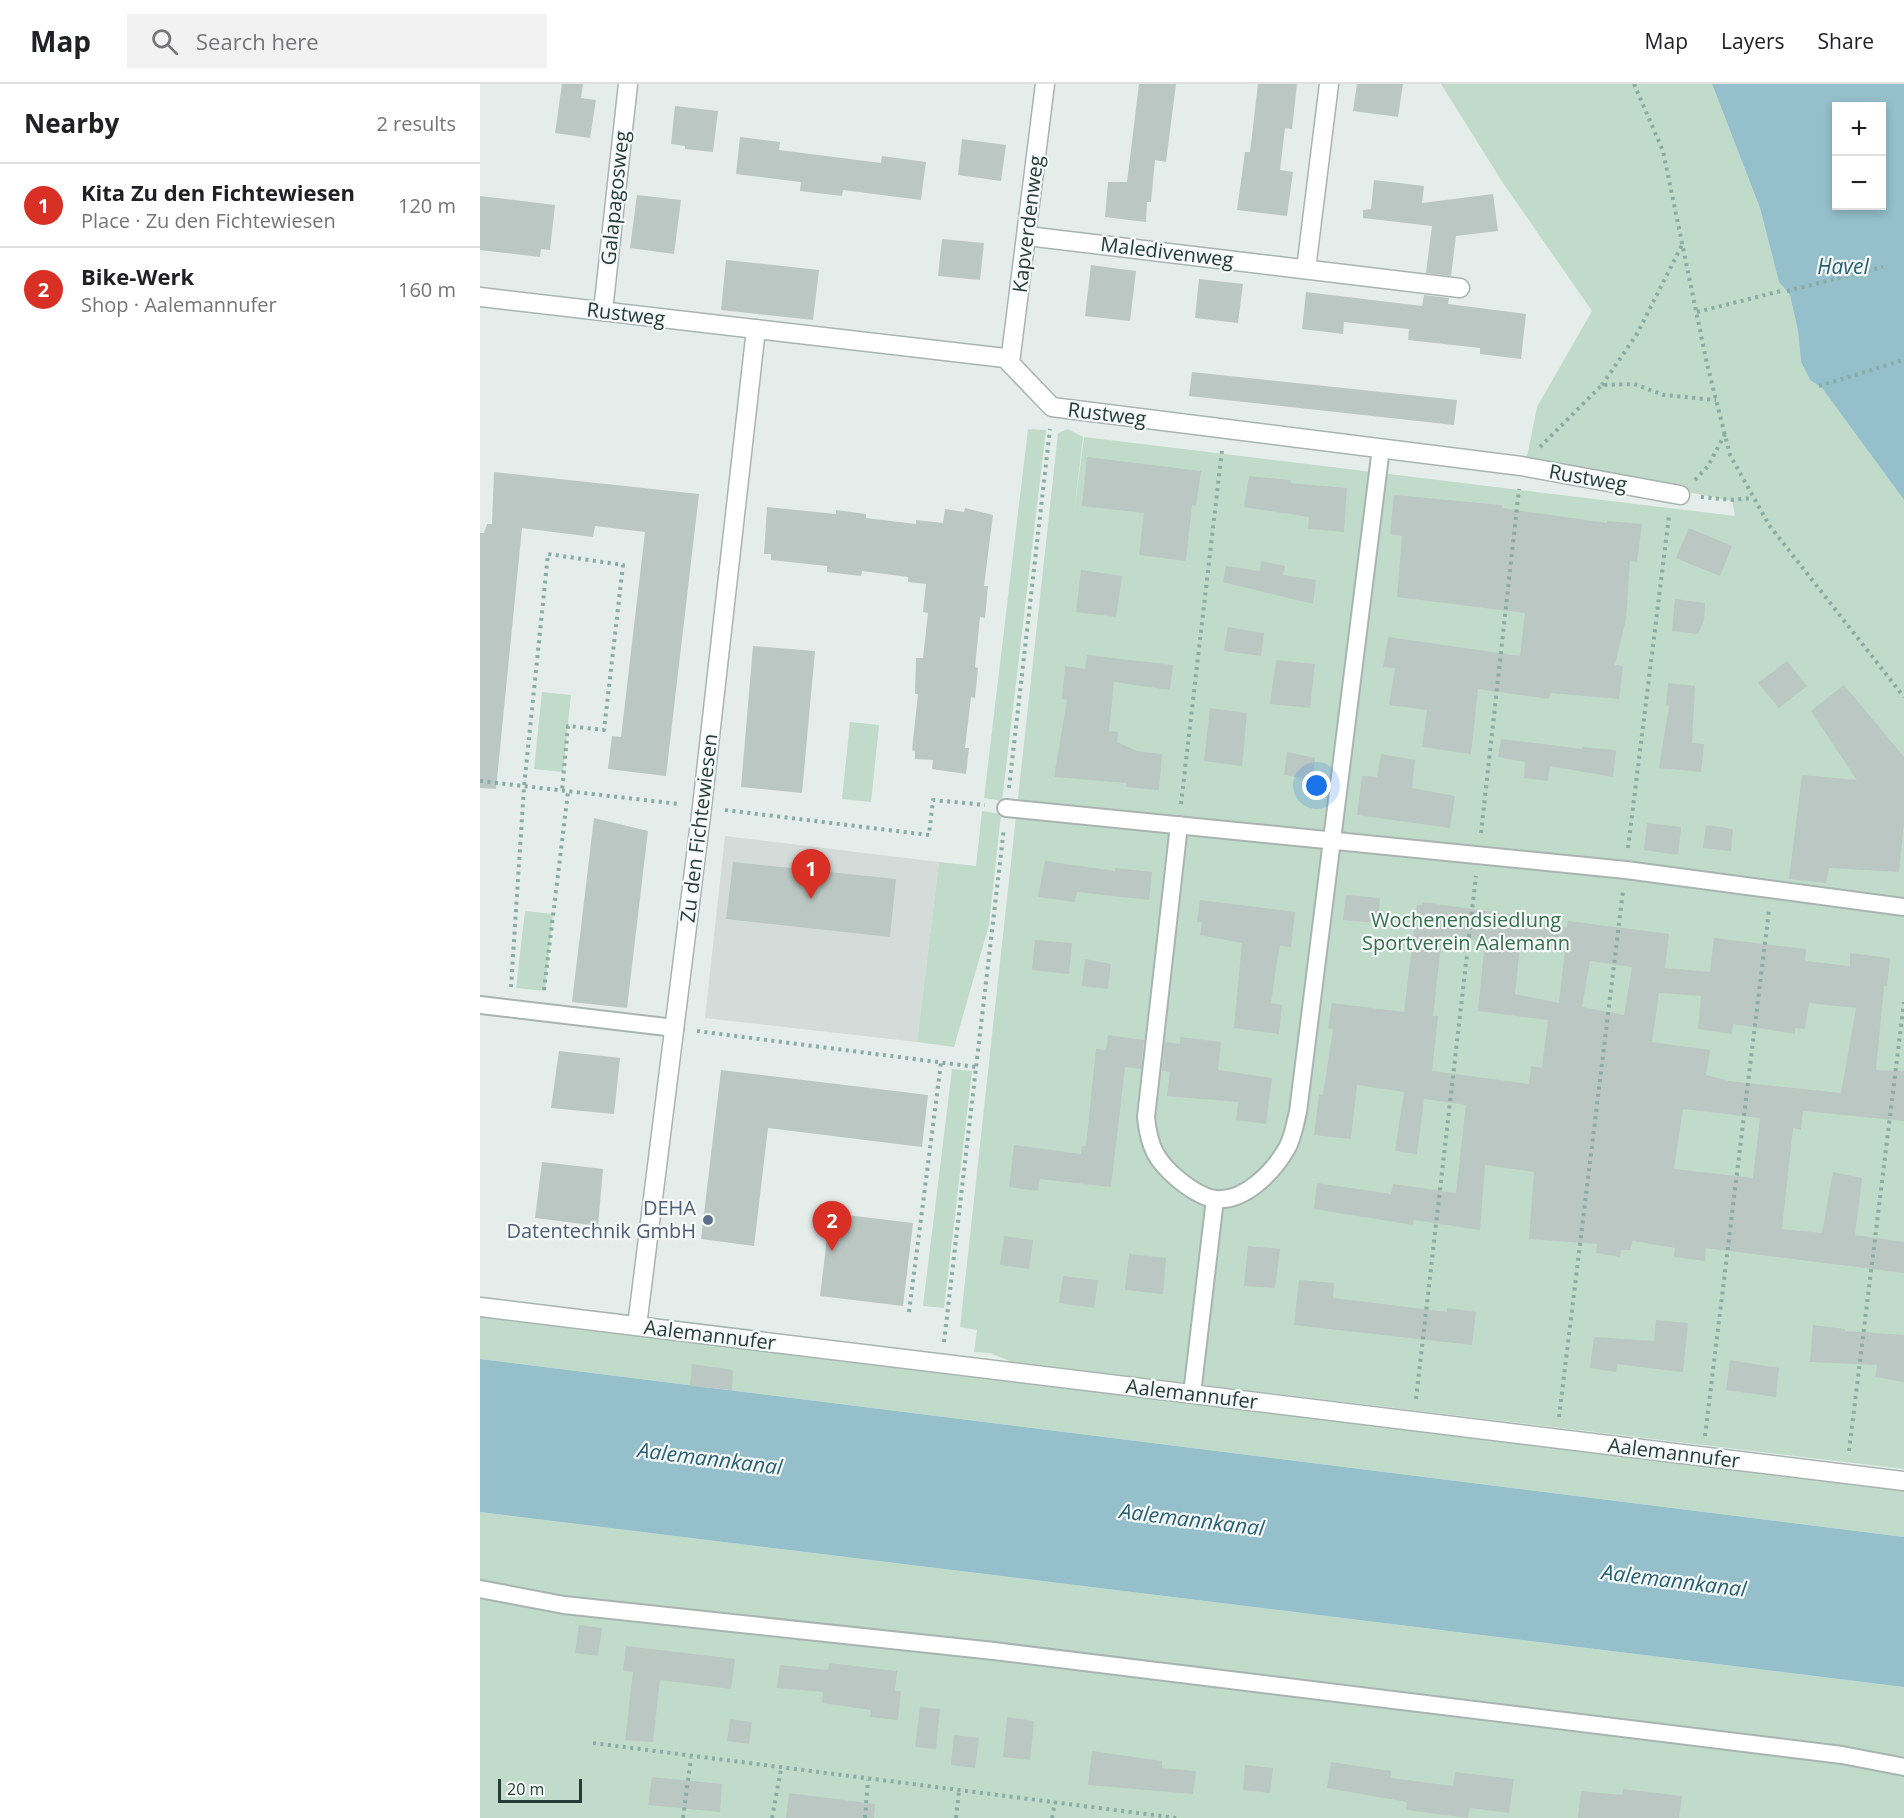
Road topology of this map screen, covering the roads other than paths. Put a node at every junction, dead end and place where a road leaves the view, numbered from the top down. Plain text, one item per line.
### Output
1 (628, 84) edge
2 (1045, 84) edge
3 (1329, 84) edge
4 (1027, 236) junction
5 (1306, 269) junction
6 (1460, 288) dead end
7 (480, 297) edge
8 (603, 311) junction
9 (756, 329) junction
10 (1010, 363) junction
11 (1381, 448) junction
12 (1676, 494) road end
13 (1006, 808) road end
14 (1179, 825) junction
15 (1330, 840) junction
16 (1904, 907) edge
17 (480, 1005) edge
18 (675, 1029) junction
19 (1215, 1199) junction
20 (480, 1307) edge
21 (638, 1326) junction
22 (1192, 1394) junction
23 (1904, 1481) edge
24 (480, 1588) edge
25 (1904, 1767) edge

1 - 8 street, Galapagosweg
2 - 4 street, Kapverdenweg
3 - 5 street
4 - 5 street, Maledivenweg
4 - 10 street, Kapverdenweg
5 - 6 street, Maledivenweg
7 - 8 street, Rustweg
8 - 9 street, Rustweg
9 - 10 street, Rustweg
9 - 18 street, Zu den Fichtewiesen
10 - 11 street, Rustweg
11 - 12 street, Rustweg
11 - 15 lane
13 - 14 lane
14 - 15 lane
14 - 19 lane
15 - 16 lane
15 - 19 lane
17 - 18 lane
18 - 21 street, Zu den Fichtewiesen
19 - 22 lane
20 - 21 street, Aalemannufer
21 - 22 street, Aalemannufer
22 - 23 street, Aalemannufer
24 - 25 lane

